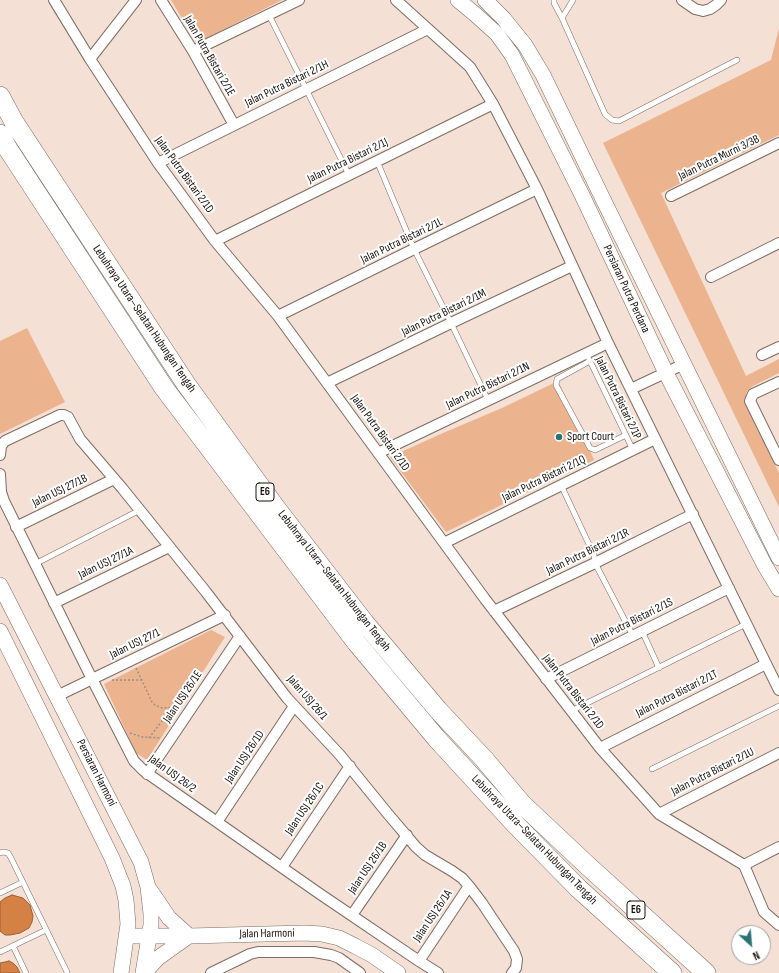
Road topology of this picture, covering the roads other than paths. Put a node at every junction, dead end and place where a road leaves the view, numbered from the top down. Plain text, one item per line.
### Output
1 (54, 0) edge
2 (136, 0) edge
3 (161, 0) edge
4 (396, 0) edge
5 (458, 0) edge
6 (485, 0) edge
7 (554, 0) edge
8 (573, 0) edge
9 (682, 0) edge
10 (721, 0) edge
11 (296, 1) edge
12 (269, 15) junction
13 (562, 18) junction
14 (428, 29) junction
15 (194, 51) junction
16 (90, 59) junction
17 (737, 60) dead end
18 (307, 90) junction
19 (0, 96) edge
20 (493, 104) junction
21 (234, 125) junction
22 (0, 134) edge
23 (779, 143) edge
24 (377, 161) junction
25 (158, 163) junction
26 (349, 175) junction
27 (537, 189) junction
28 (671, 196) dead end
29 (215, 241) junction
30 (779, 243) edge
31 (414, 249) junction
32 (572, 266) junction
33 (711, 277) dead end
34 (278, 316) junction
35 (451, 323) junction
36 (608, 343) junction
37 (779, 347) edge
38 (762, 355) dead end
39 (588, 357) junction
40 (684, 364) junction
41 (666, 373) junction
42 (779, 382) edge
43 (327, 383) junction
44 (631, 389) junction
45 (488, 400) junction
46 (626, 435) junction
47 (655, 439) junction
48 (633, 450) junction
49 (378, 454) junction
50 (0, 455) edge
51 (779, 460) edge
52 (0, 474) edge
53 (114, 479) junction
54 (561, 485) junction
55 (140, 510) junction
56 (693, 514) junction
57 (16, 527) junction
58 (444, 543) junction
59 (170, 547) junction
60 (779, 558) edge
61 (595, 563) junction
62 (35, 564) junction
63 (0, 584) edge
64 (729, 588) junction
65 (779, 589) edge
66 (4, 602) edge
67 (54, 603) junction
68 (494, 611) junction
69 (224, 615) junction
70 (746, 624) junction
71 (0, 631) edge
72 (637, 633) junction
73 (240, 636) junction
74 (766, 664) junction
75 (659, 668) junction
76 (92, 679) junction
77 (546, 679) junction
78 (779, 690) edge
79 (57, 696) junction
80 (294, 706) junction
81 (779, 706) edge
82 (571, 711) junction
83 (600, 748) junction
84 (779, 753) edge
85 (350, 766) junction
86 (652, 769) dead end
87 (147, 774) junction
88 (659, 814) junction
89 (217, 822) junction
90 (407, 835) junction
91 (779, 847) edge
92 (0, 853) edge
93 (744, 865) junction
94 (282, 867) junction
95 (23, 882) junction
96 (469, 886) junction
97 (148, 887) junction
98 (0, 893) edge
99 (352, 915) junction
100 (779, 925) edge
101 (46, 930) junction
102 (126, 936) junction
103 (149, 936) junction
104 (189, 936) junction
105 (13, 946) junction
106 (0, 952) edge
107 (419, 961) junction
108 (67, 972) dead end
109 (26, 973) edge
110 (121, 973) edge
111 (143, 973) edge
112 (211, 973) edge
113 (360, 973) edge
114 (398, 973) edge
115 (438, 973) edge
116 (512, 973) edge
117 (672, 973) edge
118 (706, 973) edge

1 - 16 street, Jalan Putra Bistari 2/1D
2 - 16 street
3 - 15 street, Jalan Putra Bistari 2/1E
4 - 14 street
5 - 41 main road, Persiaran Putra Perdana
6 - 40 main road, Persiaran Putra Perdana
7 - 13 lane
8 - 13 lane
9 - 10 street
11 - 12 street
12 - 15 street
12 - 18 lane
13 - 17 lane
14 - 18 street, Jalan Putra Bistari 2/1H
14 - 20 street
15 - 21 street, Jalan Putra Bistari 2/1E
16 - 25 street, Jalan Putra Bistari 2/1D
18 - 21 street, Jalan Putra Bistari 2/1H
18 - 26 lane
19 - 118 highway, Lebuhraya Utara–Selatan Hubungan Tengah / E6
20 - 24 street, Jalan Putra Bistari 2/1J
20 - 27 street
21 - 25 street, Jalan Putra Bistari 2/1H
22 - 117 highway, Lebuhraya Utara–Selatan Hubungan Tengah / E6
23 - 28 street, Jalan Putra Murni 3/3B
24 - 26 street, Jalan Putra Bistari 2/1J
24 - 31 lane
25 - 29 street, Jalan Putra Bistari 2/1D
26 - 29 street, Jalan Putra Bistari 2/1J
27 - 31 street, Jalan Putra Bistari 2/1L
27 - 32 street
29 - 34 street, Jalan Putra Bistari 2/1D
30 - 33 street
31 - 34 street, Jalan Putra Bistari 2/1L
31 - 35 lane
32 - 35 street, Jalan Putra Bistari 2/1M
32 - 36 street
34 - 43 street, Jalan Putra Bistari 2/1D
35 - 43 street, Jalan Putra Bistari 2/1M
35 - 45 lane
36 - 39 street, Jalan Putra Bistari 2/1N
36 - 44 street
37 - 38 street
39 - 45 street, Jalan Putra Bistari 2/1N
39 - 46 lane, Jalan Putra Bistari 2/1P
39 - 46 lane
40 - 41 street
40 - 60 main road, Persiaran Putra Perdana
41 - 44 street
41 - 65 main road, Persiaran Putra Perdana
42 - 51 street
43 - 49 street, Jalan Putra Bistari 2/1D
44 - 47 street
45 - 49 street, Jalan Putra Bistari 2/1N
46 - 48 lane, Jalan Putra Bistari 2/1P
47 - 48 street, Jalan Putra Bistari 2/1Q
47 - 56 street
48 - 54 street, Jalan Putra Bistari 2/1Q
49 - 58 street, Jalan Putra Bistari 2/1D
50 - 53 street, Jalan USJ 26/1
52 - 57 street, Jalan USJ 26/2
53 - 55 street, Jalan USJ 26/1
53 - 57 street, Jalan USJ 27/1B
54 - 58 street, Jalan Putra Bistari 2/1Q
54 - 61 lane
55 - 59 street, Jalan USJ 26/1
55 - 62 lane
56 - 61 street, Jalan Putra Bistari 2/1R
56 - 64 street
57 - 62 street, Jalan USJ 26/2
58 - 68 street, Jalan Putra Bistari 2/1D
59 - 67 street, Jalan USJ 27/1A
59 - 69 street, Jalan USJ 26/1
61 - 68 street, Jalan Putra Bistari 2/1R
61 - 72 lane
62 - 67 street, Jalan USJ 26/2
63 - 66 main road, Persiaran Harmoni
64 - 70 street
64 - 72 street, Jalan Putra Bistari 2/1S
66 - 79 main road, Persiaran Harmoni
67 - 76 street, Jalan USJ 26/2
68 - 77 street, Jalan Putra Bistari 2/1D
69 - 73 street, Jalan USJ 26/1
69 - 76 street, Jalan USJ 27/1
70 - 74 street
70 - 75 lane
71 - 102 main road, Persiaran Harmoni
72 - 75 lane
72 - 77 street, Jalan Putra Bistari 2/1S
73 - 80 street, Jalan USJ 26/1
73 - 87 street, Jalan USJ 26/1E
74 - 78 street
74 - 83 street, Jalan Putra Bistari 2/1T
75 - 82 lane
76 - 79 street, Jalan USJ 27/1
76 - 87 street, Jalan USJ 26/2
77 - 82 street, Jalan Putra Bistari 2/1D
79 - 97 main road, Persiaran Harmoni
80 - 85 street, Jalan USJ 26/1
80 - 89 street, Jalan USJ 26/1D
81 - 86 lane
82 - 83 street, Jalan Putra Bistari 2/1D
83 - 88 street, Jalan Putra Bistari 2/1D
84 - 88 street, Jalan Putra Bistari 2/1U
85 - 90 street, Jalan USJ 26/1
85 - 94 street, Jalan USJ 26/1C
87 - 89 street, Jalan USJ 26/2
88 - 93 street, Jalan Putra Bistari 2/1D
89 - 94 street, Jalan USJ 26/2
90 - 96 street, Jalan USJ 26/1
90 - 99 street, Jalan USJ 26/1B
91 - 93 street
92 - 95 lane
93 - 100 street
94 - 99 street, Jalan USJ 26/2
95 - 98 lane
95 - 101 lane
96 - 107 street, Jalan USJ 26/1A
96 - 116 street, Jalan USJ 26/1
97 - 103 main road, Persiaran Harmoni
97 - 104 main road
99 - 107 street, Jalan USJ 26/2
101 - 105 lane
101 - 108 lane
102 - 103 main road, Jalan Harmoni
102 - 110 main road, Persiaran Harmoni
103 - 104 main road, Jalan Harmoni
103 - 111 main road, Persiaran Harmoni
104 - 111 main road
104 - 114 main road, Jalan Harmoni
105 - 106 lane
105 - 109 lane
107 - 115 street, Jalan USJ 26/2
112 - 113 street

